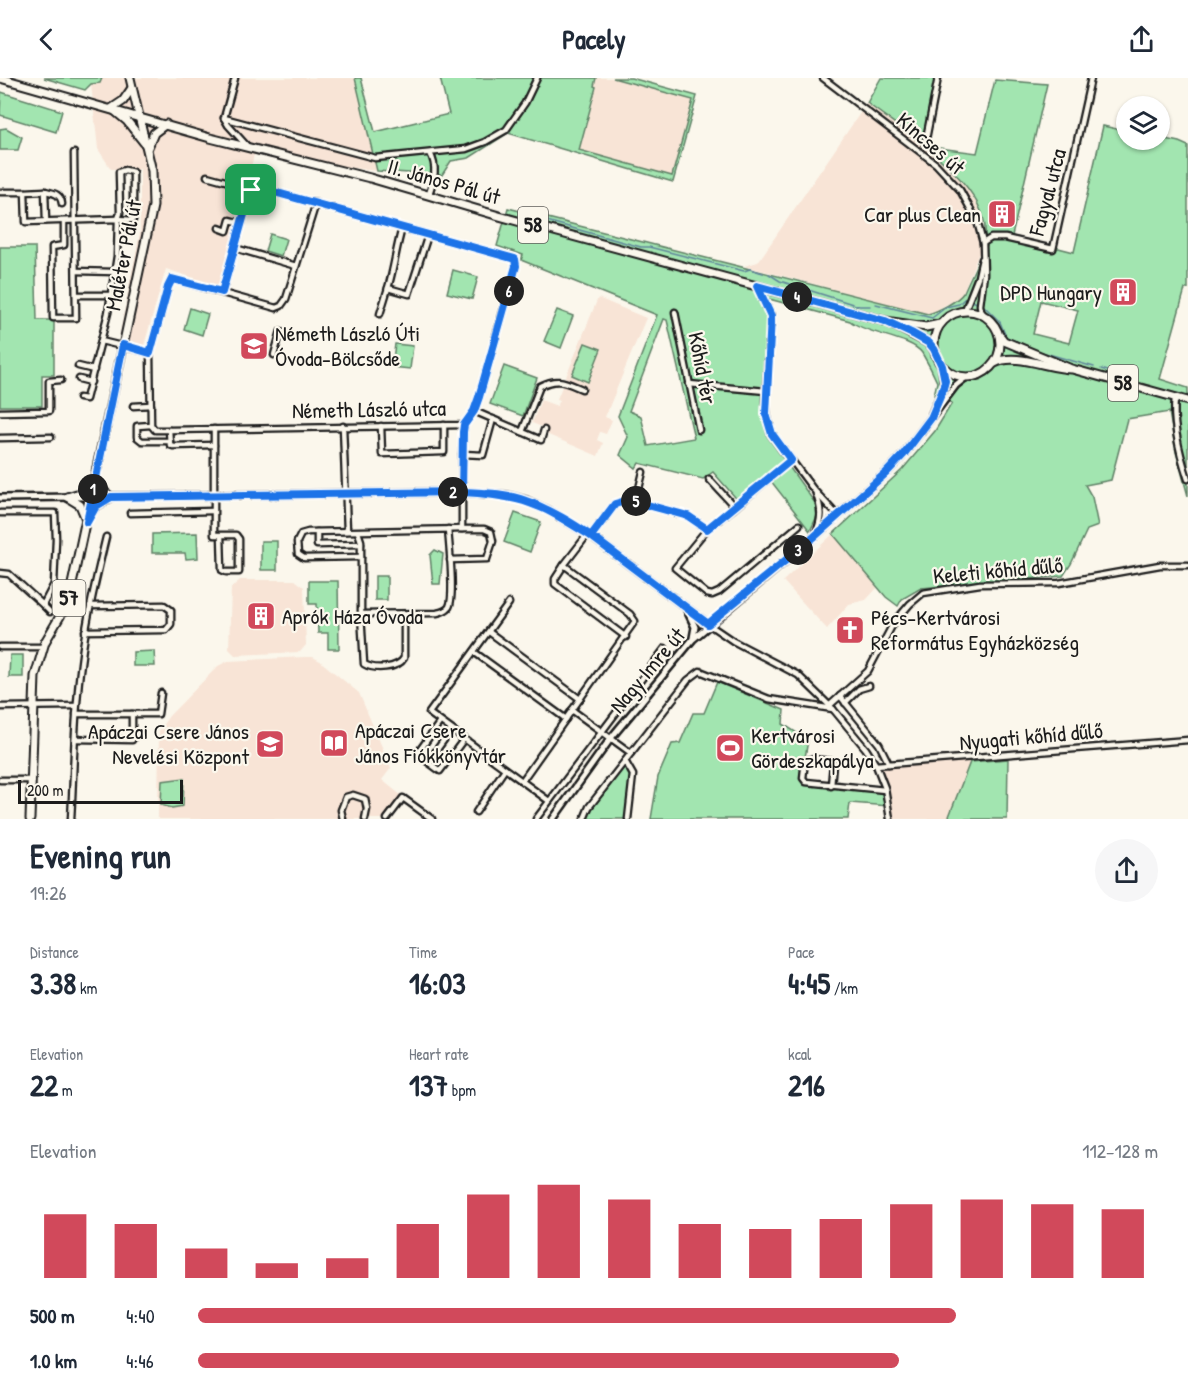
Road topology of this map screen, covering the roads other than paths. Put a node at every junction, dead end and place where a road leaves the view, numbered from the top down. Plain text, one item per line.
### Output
1 (0, 78) edge
2 (130, 78) edge
3 (235, 78) edge
4 (537, 78) edge
5 (823, 78) edge
6 (938, 78) edge
7 (1092, 78) edge
8 (132, 88) junction
9 (111, 108) junction
10 (140, 117) junction
11 (224, 118) junction
12 (166, 124) junction
13 (926, 144) dead end
14 (247, 147) junction
15 (148, 148) junction
16 (74, 153) dead end
17 (430, 153) junction
18 (207, 176) dead end
19 (251, 189) junction
20 (0, 192) edge
21 (26, 192) junction
22 (45, 192) junction
23 (429, 194) junction
24 (316, 203) junction
25 (62, 204) dead end
26 (118, 219) junction
27 (75, 220) junction
28 (46, 221) junction
29 (64, 221) junction
30 (242, 224) junction
31 (219, 228) dead end
32 (402, 228) junction
33 (428, 235) junction
34 (983, 243) junction
35 (235, 248) junction
36 (1053, 249) junction
37 (1061, 251) dead end
38 (983, 256) junction
39 (296, 266) junction
40 (76, 271) junction
41 (114, 272) junction
42 (757, 286) junction
43 (388, 288) junction
44 (222, 292) junction
45 (76, 295) junction
46 (111, 295) junction
47 (965, 310) junction
48 (675, 312) dead end
49 (380, 314) dead end
50 (986, 315) junction
51 (885, 321) junction
52 (940, 324) junction
53 (281, 331) dead end
54 (1000, 336) junction
55 (101, 341) junction
56 (123, 345) junction
57 (934, 349) junction
58 (150, 353) junction
59 (274, 356) dead end
60 (995, 363) junction
61 (78, 366) dead end
62 (942, 366) junction
63 (1072, 369) junction
64 (94, 370) junction
65 (966, 377) junction
66 (79, 379) dead end
67 (61, 380) dead end
68 (91, 382) junction
69 (689, 384) junction
70 (582, 389) dead end
71 (766, 391) junction
72 (78, 398) dead end
73 (1175, 398) junction
74 (1188, 401) edge
75 (150, 405) junction
76 (133, 406) dead end
77 (474, 411) junction
78 (0, 412) edge
79 (931, 418) junction
80 (493, 419) junction
81 (227, 420) dead end
82 (151, 425) junction
83 (444, 425) junction
84 (464, 425) junction
85 (343, 426) junction
86 (381, 426) junction
87 (214, 429) junction
88 (227, 429) junction
89 (169, 430) junction
90 (544, 430) dead end
91 (699, 430) dead end
92 (522, 432) junction
93 (51, 437) dead end
94 (0, 438) edge
95 (170, 441) junction
96 (214, 445) junction
97 (462, 454) junction
98 (791, 460) junction
99 (643, 472) dead end
100 (95, 479) junction
101 (709, 479) dead end
102 (1188, 479) edge
103 (813, 489) junction
104 (462, 492) junction
105 (215, 494) junction
106 (346, 495) junction
107 (67, 497) junction
108 (92, 497) junction
109 (111, 497) junction
110 (0, 498) edge
111 (636, 501) junction
112 (733, 509) junction
113 (213, 511) junction
114 (0, 513) edge
115 (130, 513) dead end
116 (838, 516) junction
117 (87, 522) junction
118 (800, 525) dead end
119 (448, 529) junction
120 (462, 529) junction
121 (707, 529) junction
122 (347, 531) junction
123 (317, 532) junction
124 (358, 532) junction
125 (221, 535) junction
126 (589, 535) junction
127 (106, 537) dead end
128 (691, 537) dead end
129 (814, 537) junction
130 (697, 541) junction
131 (361, 544) junction
132 (684, 544) dead end
133 (690, 549) junction
134 (676, 554) dead end
135 (361, 557) junction
136 (682, 559) junction
137 (450, 560) junction
138 (564, 565) junction
139 (1188, 565) edge
140 (0, 573) edge
141 (509, 603) dead end
142 (43, 605) junction
143 (90, 606) junction
144 (684, 606) junction
145 (50, 612) dead end
146 (361, 614) junction
147 (404, 614) junction
148 (708, 624) junction
149 (85, 631) junction
150 (489, 632) junction
151 (626, 637) junction
152 (693, 639) junction
153 (0, 646) edge
154 (42, 647) junction
155 (664, 648) dead end
156 (474, 652) junction
157 (869, 686) dead end
158 (161, 693) dead end
159 (840, 696) junction
160 (580, 699) junction
161 (845, 703) junction
162 (33, 706) junction
163 (76, 706) junction
164 (0, 707) edge
165 (831, 708) junction
166 (572, 710) junction
167 (76, 714) junction
168 (132, 714) junction
169 (566, 719) junction
170 (440, 722) junction
171 (451, 730) junction
172 (601, 731) junction
173 (611, 738) junction
174 (75, 739) junction
175 (464, 739) junction
176 (1188, 740) edge
177 (631, 753) junction
178 (625, 761) junction
179 (428, 762) junction
180 (889, 764) junction
181 (876, 765) junction
182 (505, 769) junction
183 (0, 780) edge
184 (31, 780) junction
185 (522, 781) junction
186 (831, 786) junction
187 (885, 790) junction
188 (549, 801) junction
189 (476, 812) dead end
190 (30, 819) edge
191 (71, 819) edge
192 (344, 819) edge
193 (365, 819) edge
194 (387, 819) edge
195 (432, 819) edge
196 (536, 819) edge
197 (553, 819) edge
198 (584, 819) edge
199 (628, 819) edge
200 (890, 819) edge

1 - 9 main road, 58
2 - 8 main road, 57
3 - 11 street
4 - 17 street
5 - 34 street, Kincses út
6 - 13 street
7 - 36 street, Fagyal utca
8 - 9 main road
8 - 10 main road, 57
9 - 10 main road, 58
9 - 15 main road
10 - 12 main road, 58
10 - 15 main road, Maléter Pál út / 57
11 - 14 street
11 - 17 street
12 - 14 main road, II. János Pál út / 58
12 - 15 main road
14 - 23 main road, II. János Pál út / 58
15 - 56 main road, Maléter Pál út / 57
16 - 27 street
17 - 23 street
18 - 19 street
19 - 24 street
19 - 30 street
20 - 21 street
21 - 22 street
21 - 28 street
22 - 25 street
22 - 28 street
23 - 42 main road, II. János Pál út / 58
24 - 32 street
24 - 39 street
26 - 26 street
26 - 27 street
26 - 41 street
27 - 29 street
27 - 40 street
28 - 29 street
29 - 45 street
30 - 31 street
30 - 35 street
32 - 33 street
32 - 43 street
33 - 43 street
33 - 77 street, Németh László utca
34 - 36 street, Fagyal utca
34 - 38 street, Kincses út
35 - 39 street
35 - 44 street
36 - 37 street
38 - 47 street
38 - 50 street
39 - 44 street
40 - 41 street
40 - 45 street
41 - 46 street
42 - 51 main road, II. János Pál út / 58
42 - 71 street
43 - 49 street
44 - 58 street
45 - 46 street
46 - 55 street
47 - 50 main road
47 - 52 main road, 58
48 - 69 street, Kőhíd tér
50 - 54 main road, 58
51 - 52 main road, 58
51 - 57 main road, 58
52 - 57 main road
53 - 59 street
54 - 60 main road
54 - 63 main road, 58
55 - 56 street
55 - 64 street
56 - 58 street
56 - 100 main road, Maléter Pál út / 57
57 - 62 main road
58 - 75 street
60 - 63 main road, 58
60 - 65 main road, 58
61 - 64 street
62 - 65 main road
62 - 79 street
63 - 73 main road, 58
64 - 68 street
65 - 79 street
66 - 68 street
67 - 78 street
68 - 72 street
69 - 71 street
69 - 91 street, Kőhíd tér
70 - 92 street
71 - 98 street
73 - 74 main road, 58
73 - 102 street
75 - 76 street
75 - 82 street
77 - 80 street
77 - 84 street, Németh László utca
79 - 116 street, Nagy Imre út
80 - 92 street
80 - 97 street
81 - 88 street
82 - 89 street, Németh László utca
82 - 95 street
83 - 84 street, Németh László utca
83 - 86 street, Németh László utca
83 - 86 street
84 - 97 street
85 - 86 street, Németh László utca
85 - 88 street, Németh László utca
85 - 106 street
87 - 88 street, Németh László utca
87 - 89 street, Németh László utca
87 - 96 street
89 - 95 street
90 - 92 street
93 - 94 street
95 - 96 street
96 - 105 street
97 - 104 street
98 - 103 street
98 - 112 street
99 - 111 street
100 - 107 main road
100 - 108 main road, Maléter Pál út / 57
100 - 109 main road
101 - 112 street
103 - 116 street
103 - 129 street
104 - 106 street
104 - 120 street
104 - 126 street
105 - 106 street
105 - 109 street
105 - 113 street
106 - 122 street
107 - 108 street
107 - 110 street
107 - 117 main road
108 - 109 street
108 - 117 main road, Maléter Pál út / 57
109 - 117 main road
111 - 121 street
111 - 126 street
112 - 121 street
113 - 115 street
113 - 125 street
114 - 142 street
116 - 129 street, Nagy Imre út
117 - 154 main road, Maléter Pál út / 57
118 - 136 street
119 - 120 street
119 - 124 street
119 - 137 street
120 - 137 street
121 - 130 street
122 - 123 street
122 - 124 street
123 - 131 street
123 - 135 street
124 - 131 street
125 - 125 street
126 - 138 street
126 - 144 street
127 - 143 street
128 - 130 street
129 - 148 street, Nagy Imre út
130 - 133 street
131 - 135 street
132 - 133 street
133 - 136 street
134 - 136 street
135 - 146 street
137 - 147 street
138 - 151 street
138 - 151 street
139 - 159 street, Keleti kőhíd dűlő
140 - 142 street
141 - 150 street
142 - 145 street
143 - 149 street
143 - 149 street
144 - 148 street
144 - 152 street
146 - 147 street
146 - 147 street
148 - 152 street, Nagy Imre út
148 - 165 street
149 - 163 street
150 - 156 street
150 - 160 street
151 - 160 street, Nagy Imre út
152 - 173 street, Nagy Imre út
153 - 154 street
154 - 162 main road, Maléter Pál út / 57
155 - 172 street, Nagy Imre út
156 - 169 street
156 - 170 street
157 - 161 street
158 - 168 street
159 - 161 street
159 - 165 street, Keleti kőhíd dűlő
160 - 166 street, Nagy Imre út
161 - 180 street
162 - 163 street
162 - 164 street
162 - 184 main road, Maléter Pál út / 57
163 - 167 street
165 - 177 street, Nagy Imre út
165 - 181 street
166 - 169 street, Nagy Imre út
166 - 172 street, Nagy Imre út
167 - 168 street
167 - 174 street
168 - 174 street
169 - 185 street, Nagy Imre út
170 - 171 street
170 - 179 street
171 - 175 street
171 - 179 street
172 - 173 street, Nagy Imre út
172 - 188 street, Nagy Imre út
173 - 177 street, Nagy Imre út
173 - 197 street, Nagy Imre út
174 - 191 street
175 - 179 street
175 - 182 street
176 - 180 street, Nyugati kőhíd dűlő
177 - 178 street, Nagy Imre út
178 - 198 street, Nagy Imre út
178 - 199 street
180 - 181 street, Nyugati kőhíd dűlő
181 - 187 street
182 - 185 street
182 - 189 street
183 - 184 street
184 - 190 main road, Maléter Pál út / 57
185 - 188 street
186 - 186 street
186 - 187 street
187 - 200 street
188 - 196 street, Nagy Imre út
192 - 193 street
194 - 195 street

